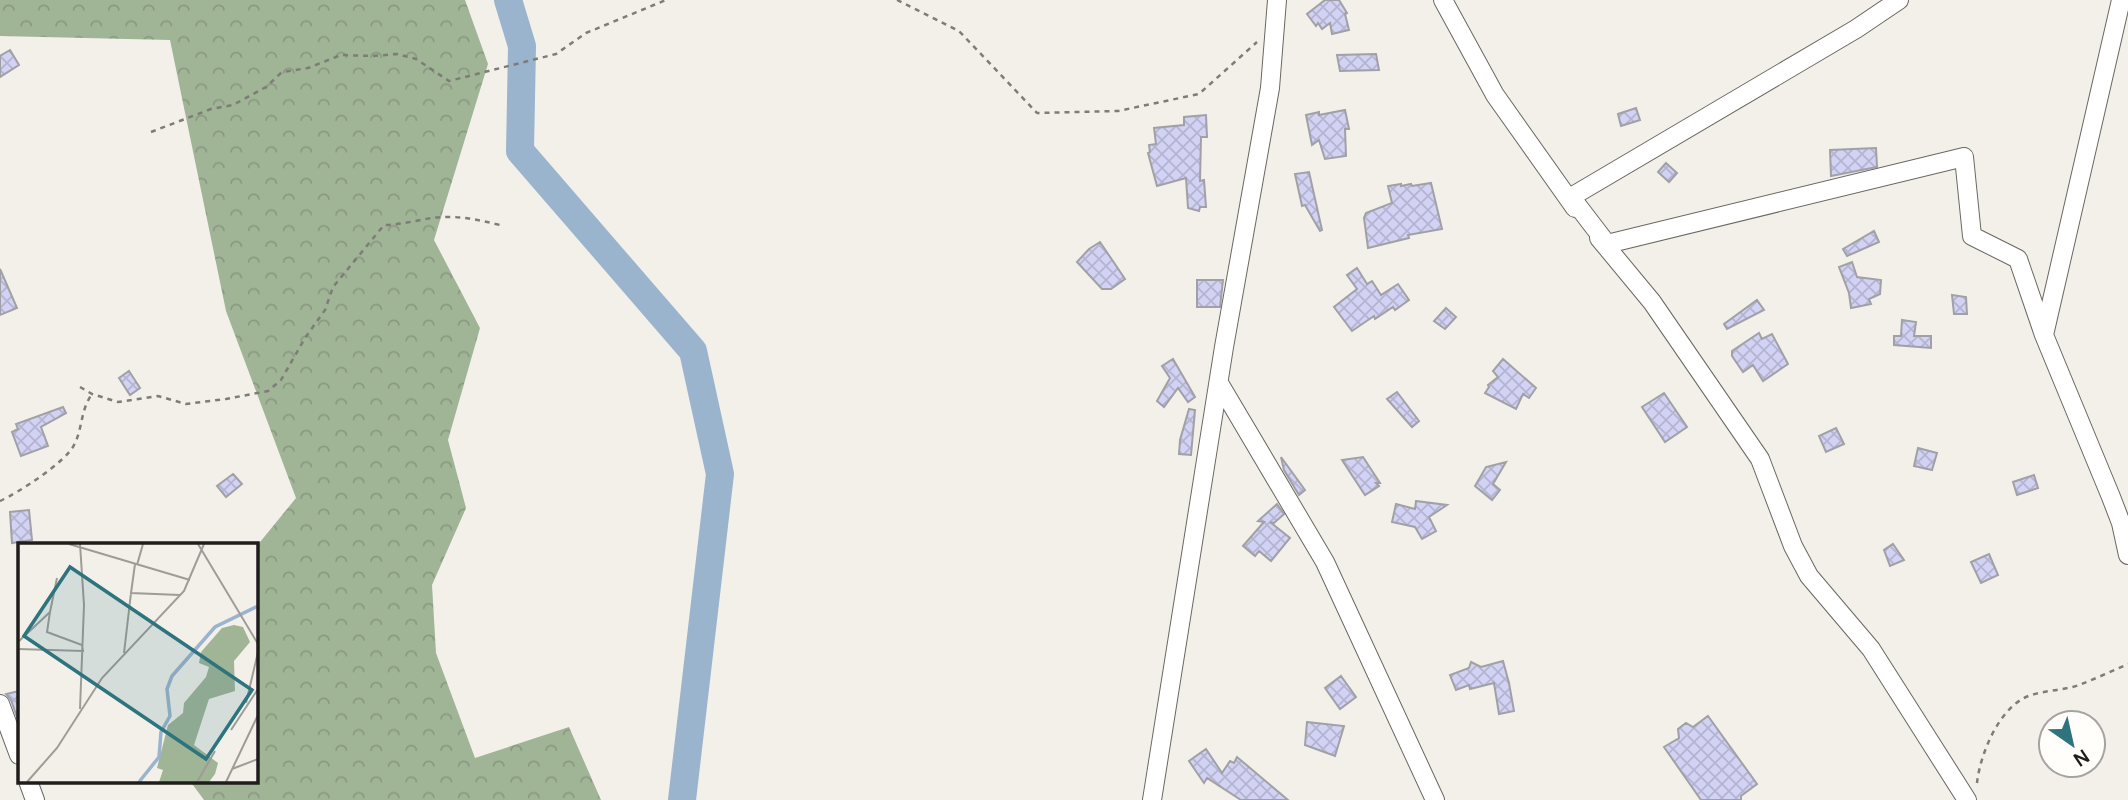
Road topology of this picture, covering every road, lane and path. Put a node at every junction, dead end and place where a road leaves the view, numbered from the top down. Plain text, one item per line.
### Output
1 (666, 0) edge
2 (897, 0) edge
3 (1277, 0) edge
4 (1443, 0) edge
5 (1899, 0) edge
6 (2121, 0) edge
7 (1276, 26) junction
8 (151, 132) dead end
9 (500, 225) dead end
10 (2044, 335) junction
11 (1219, 383) junction
12 (80, 387) dead end
13 (92, 394) junction
14 (0, 501) edge
15 (2128, 555) edge
16 (2128, 664) edge
17 (0, 704) edge
18 (18, 752) edge
19 (28, 782) edge
20 (1972, 794) edge
21 (35, 800) edge
22 (1152, 800) edge
23 (1436, 800) edge

1 - 8 path
2 - 7 path
3 - 7 street
4 - 20 street
5 - 10 street
6 - 10 street
7 - 11 street
9 - 13 path
10 - 15 street
11 - 22 street
11 - 23 street
12 - 13 path
13 - 14 path
16 - 20 path
17 - 18 street
19 - 21 street

